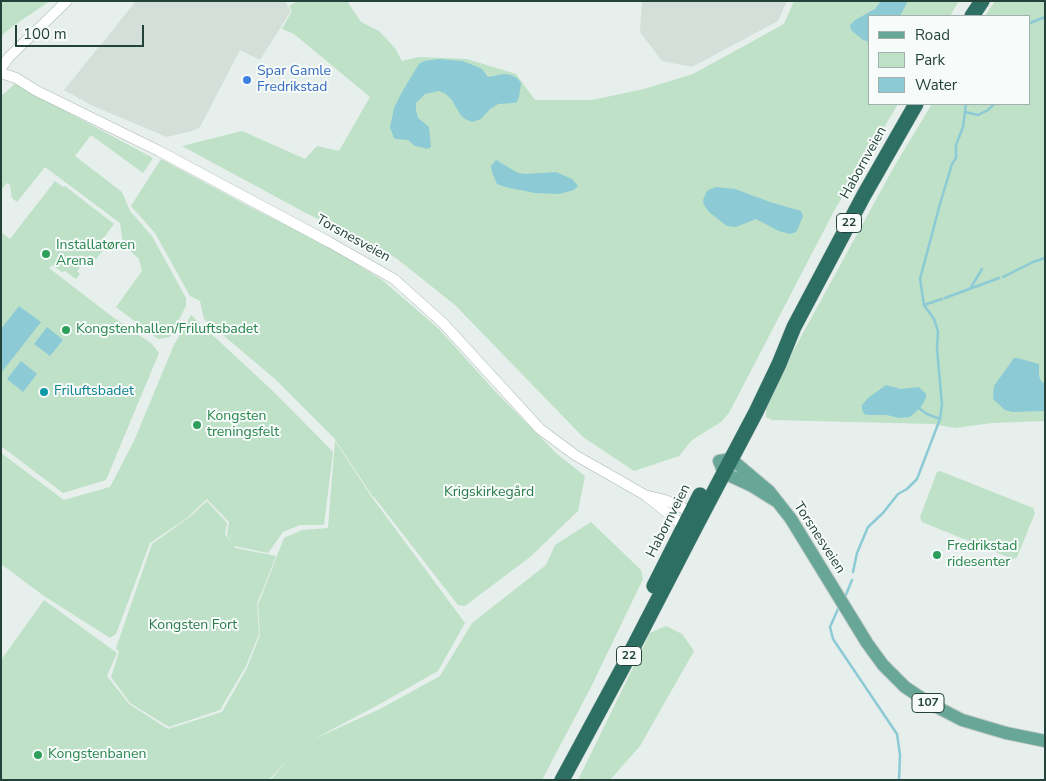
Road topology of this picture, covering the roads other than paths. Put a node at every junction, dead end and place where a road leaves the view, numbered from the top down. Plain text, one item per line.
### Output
1 (67, 1) edge
2 (982, 1) edge
3 (973, 15) edge
4 (1, 68) edge
5 (1, 73) edge
6 (915, 105) edge
7 (725, 464) junction
8 (690, 520) junction
9 (1045, 740) edge
10 (562, 780) edge

1 - 4 street
2 - 3 highway
5 - 8 street, Torsnesveien
6 - 7 highway, Habornveien / 22
7 - 8 highway, Habornveien / 22
7 - 9 main road, Torsnesveien / 107
8 - 10 highway, Habornveien / 22

